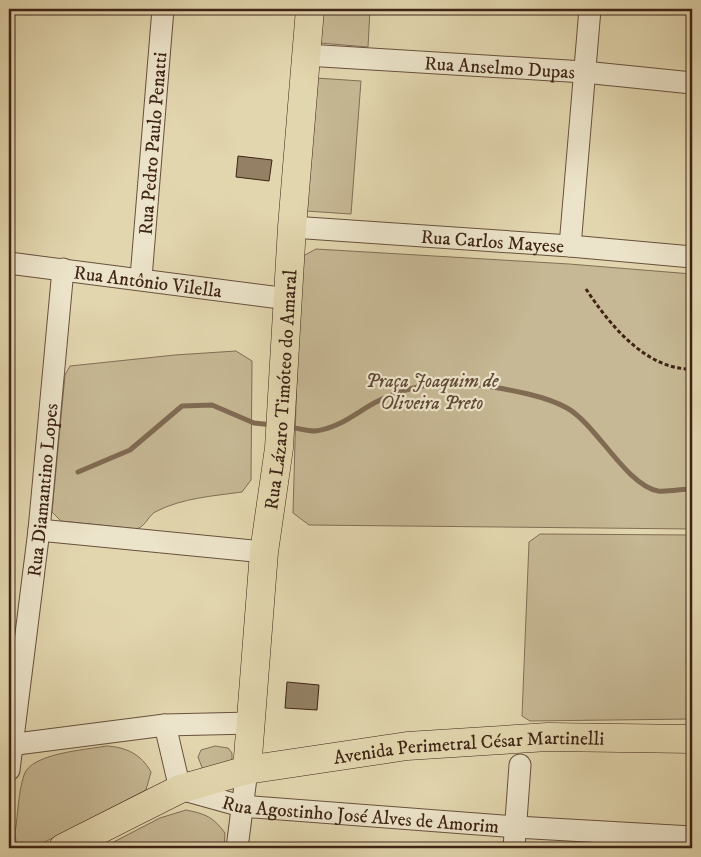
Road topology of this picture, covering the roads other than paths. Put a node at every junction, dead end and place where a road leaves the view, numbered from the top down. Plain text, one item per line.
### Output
1 (163, 9) edge
2 (310, 9) edge
3 (590, 9) edge
4 (306, 55) junction
5 (584, 72) junction
6 (692, 83) edge
7 (292, 227) junction
8 (570, 246) junction
9 (692, 257) edge
10 (9, 263) edge
11 (63, 269) junction
12 (140, 278) junction
13 (288, 299) junction
14 (39, 530) junction
15 (264, 552) junction
16 (251, 723) junction
17 (165, 725) junction
18 (692, 738) edge
19 (10, 746) edge
20 (520, 765) dead end
21 (9, 770) edge
22 (246, 770) junction
23 (180, 789) junction
24 (241, 806) junction
25 (516, 827) junction
26 (692, 837) edge
27 (63, 848) edge
28 (237, 848) edge
29 (514, 848) edge

1 - 12 street, Rua Pedro Paulo Penatti
2 - 4 main road, Rua Lázaro Timóteo do Amaral
3 - 5 street
4 - 5 street, Rua Anselmo Dupas
4 - 7 main road, Rua Lázaro Timóteo do Amaral
5 - 6 street, Rua Anselmo Dupas
5 - 8 street
7 - 8 street, Rua Carlos Mayese
7 - 13 main road, Rua Lázaro Timóteo do Amaral
8 - 9 street, Rua Carlos Mayese
10 - 11 street, Rua Antônio Vilella
11 - 12 street, Rua Antônio Vilella
11 - 14 street, Rua Diamantino Lopes
12 - 13 street, Rua Antônio Vilella
13 - 15 main road, Rua Lázaro Timóteo do Amaral
14 - 15 street
14 - 19 street, Rua Diamantino Lopes
15 - 16 main road, Rua Lázaro Timóteo do Amaral
16 - 17 street
16 - 22 main road, Rua Lázaro Timóteo do Amaral
17 - 19 street
17 - 23 street
18 - 22 main road, Avenida Perimetral César Martinelli
19 - 21 street, Rua Diamantino Lopes
20 - 25 street
22 - 23 main road, Avenida Perimetral César Martinelli
22 - 24 street
23 - 24 street, Rua Agostinho José Alves de Amorim
23 - 27 main road, Avenida Perimetral César Martinelli
24 - 25 street, Rua Agostinho José Alves de Amorim
24 - 28 street
25 - 26 street, Rua Agostinho José Alves de Amorim
25 - 29 street

